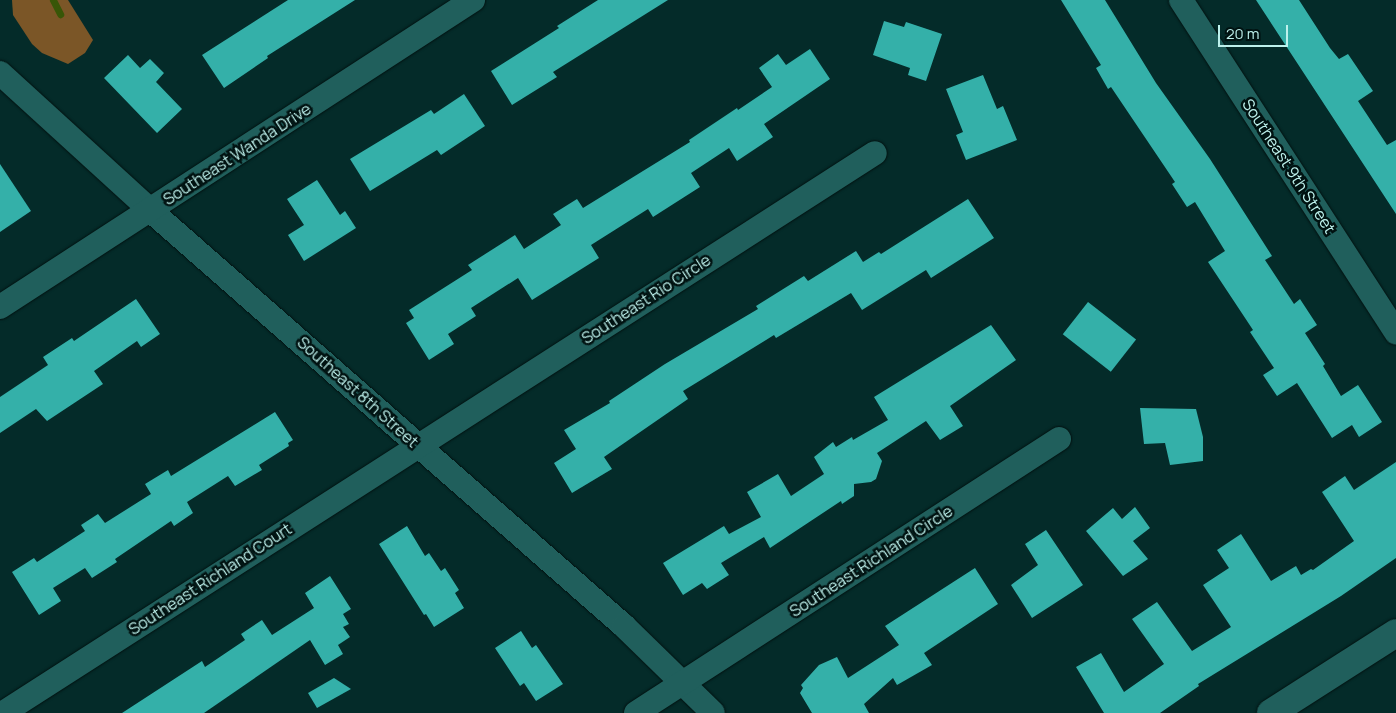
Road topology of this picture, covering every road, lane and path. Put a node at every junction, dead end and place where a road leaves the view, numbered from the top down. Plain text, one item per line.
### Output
1 (473, 0) edge
2 (1181, 0) edge
3 (0, 73) edge
4 (875, 153) dead end
5 (150, 210) junction
6 (0, 307) edge
7 (1396, 332) edge
8 (1059, 439) dead end
9 (418, 445) junction
10 (1396, 633) edge
11 (683, 683) junction
12 (3, 713) edge
13 (636, 713) edge
14 (713, 713) edge
15 (1271, 713) edge

1 - 5 street, Southeast Wanda Drive
2 - 7 street, Southeast 9th Street
3 - 5 street, Southeast 8th Street
4 - 9 street, Southeast Rio Circle
5 - 6 street, Southeast Wanda Drive
5 - 9 street, Southeast 8th Street
8 - 11 street, Southeast Richland Circle
9 - 11 street, Southeast 8th Street
9 - 12 street, Southeast Richland Court
10 - 15 street
11 - 13 street
11 - 14 street, Southeast 8th Street

